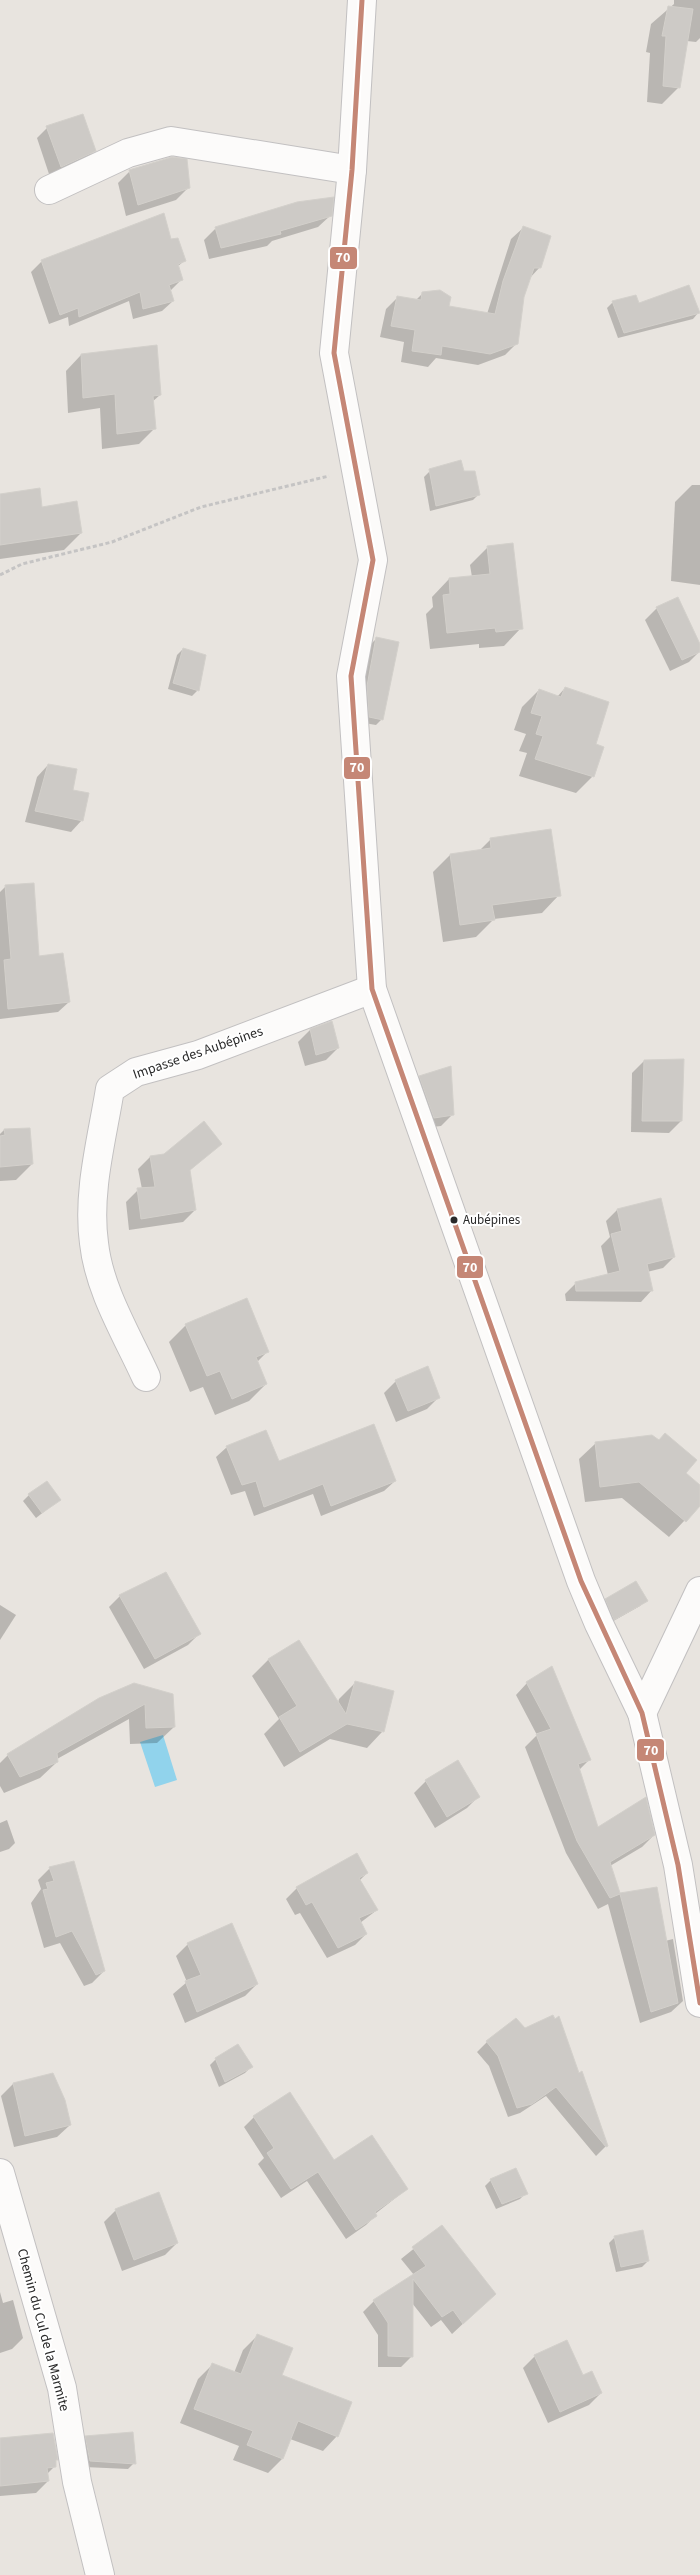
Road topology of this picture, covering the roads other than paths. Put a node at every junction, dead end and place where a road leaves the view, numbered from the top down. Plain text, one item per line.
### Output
1 (362, 0) edge
2 (352, 170) junction
3 (48, 190) dead end
4 (372, 989) junction
5 (146, 1377) dead end
6 (700, 1591) edge
7 (642, 1713) junction
8 (689, 1863) edge
9 (700, 2003) edge
10 (0, 2173) edge
11 (100, 2575) edge

1 - 2 street
2 - 3 street
2 - 4 street
4 - 5 street, Impasse des Aubépines
4 - 7 street
6 - 7 street
7 - 8 street
8 - 9 street
10 - 11 street, Chemin du Cul de la Marmite

